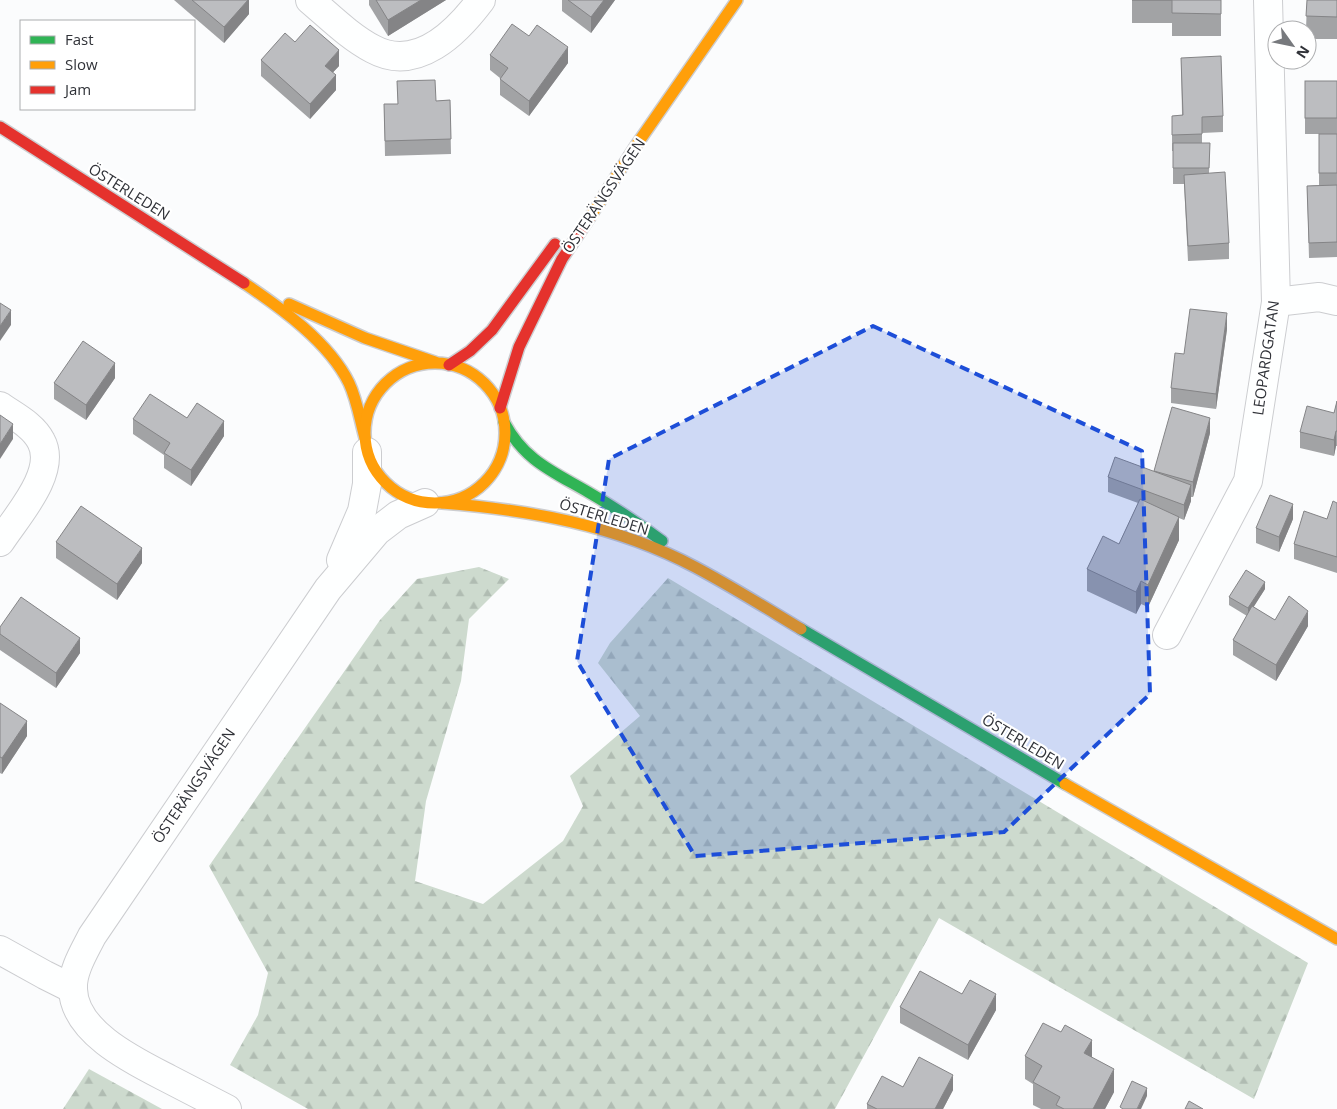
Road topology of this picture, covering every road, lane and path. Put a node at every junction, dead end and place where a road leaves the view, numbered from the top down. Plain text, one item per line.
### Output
1 (310, 0) edge
2 (482, 0) edge
3 (738, 0) edge
4 (1268, 0) edge
5 (717, 8) dead end
6 (0, 127) edge
7 (612, 161) dead end
8 (562, 234) dead end
9 (242, 282) junction
10 (1337, 301) edge
11 (1276, 302) junction
12 (443, 364) junction
13 (0, 406) edge
14 (500, 408) junction
15 (504, 422) junction
16 (366, 445) junction
17 (433, 503) junction
18 (0, 542) edge
19 (695, 566) junction
20 (328, 589) junction
21 (1167, 635) dead end
22 (1337, 940) edge
23 (0, 950) edge
24 (73, 989) junction
25 (227, 1109) edge

1 - 2 street
3 - 14 main road, ÖSTERÄNGSVÄGEN
4 - 11 street, LEOPARDGATAN
5 - 7 main road, ÖSTERÄNGSVÄGEN
6 - 9 main road, ÖSTERLEDEN
8 - 12 main road, ÖSTERÄNGSVÄGEN
9 - 12 main road, ÖSTERLEDEN
9 - 16 main road, ÖSTERLEDEN
10 - 11 street
11 - 21 street, LEOPARDGATAN
12 - 14 main road, ÖSTERLEDEN
12 - 16 main road, ÖSTERLEDEN
13 - 18 street
14 - 15 main road, ÖSTERLEDEN
15 - 17 main road, ÖSTERLEDEN
15 - 19 main road, ÖSTERLEDEN
16 - 17 main road, ÖSTERLEDEN
16 - 20 street, ÖSTERÄNGSVÄGEN
17 - 19 main road, ÖSTERLEDEN
17 - 20 street, ÖSTERÄNGSVÄGEN
19 - 22 main road, ÖSTERLEDEN
20 - 24 street, ÖSTERÄNGSVÄGEN
23 - 24 street
24 - 25 street

